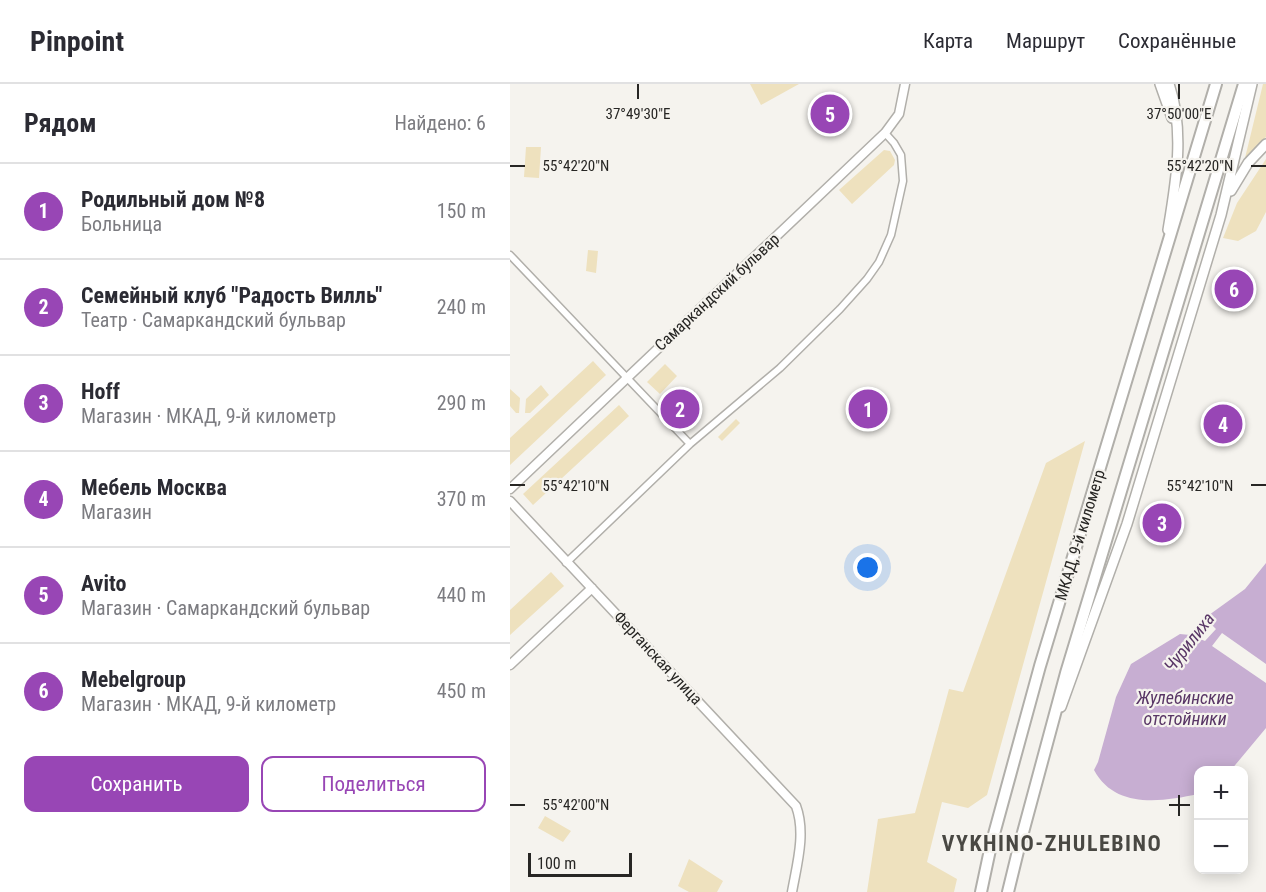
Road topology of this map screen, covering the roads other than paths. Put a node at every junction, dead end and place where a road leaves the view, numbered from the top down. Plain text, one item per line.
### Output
1 (905, 84) edge
2 (1160, 84) edge
3 (1169, 84) edge
4 (1216, 84) edge
5 (1244, 84) edge
6 (1252, 84) edge
7 (885, 133) junction
8 (1266, 144) edge
9 (1177, 145) junction
10 (1221, 215) junction
11 (510, 255) edge
12 (1163, 263) junction
13 (627, 377) junction
14 (690, 444) junction
15 (510, 489) edge
16 (510, 501) edge
17 (566, 563) junction
18 (592, 588) junction
19 (510, 665) edge
20 (1041, 760) junction
21 (792, 892) edge
22 (981, 892) edge
23 (1008, 892) edge

1 - 7 street, Самаркандский бульвар
2 - 9 main road
3 - 9 main road
4 - 12 highway, МКАД, 9-й километр
5 - 20 highway, МКАД, 9-й километр
6 - 10 main road
7 - 13 street, Самаркандский бульвар
7 - 14 street
8 - 10 main road
9 - 12 main road
10 - 20 main road
11 - 13 street
12 - 22 highway, МКАД, 9-й километр
13 - 14 street
13 - 15 street, Самаркандский бульвар
14 - 17 street
16 - 17 street, Ферганская улица
17 - 18 street, Ферганская улица
18 - 19 street
18 - 21 street, Ферганская улица
20 - 23 highway, МКАД, 9-й километр

